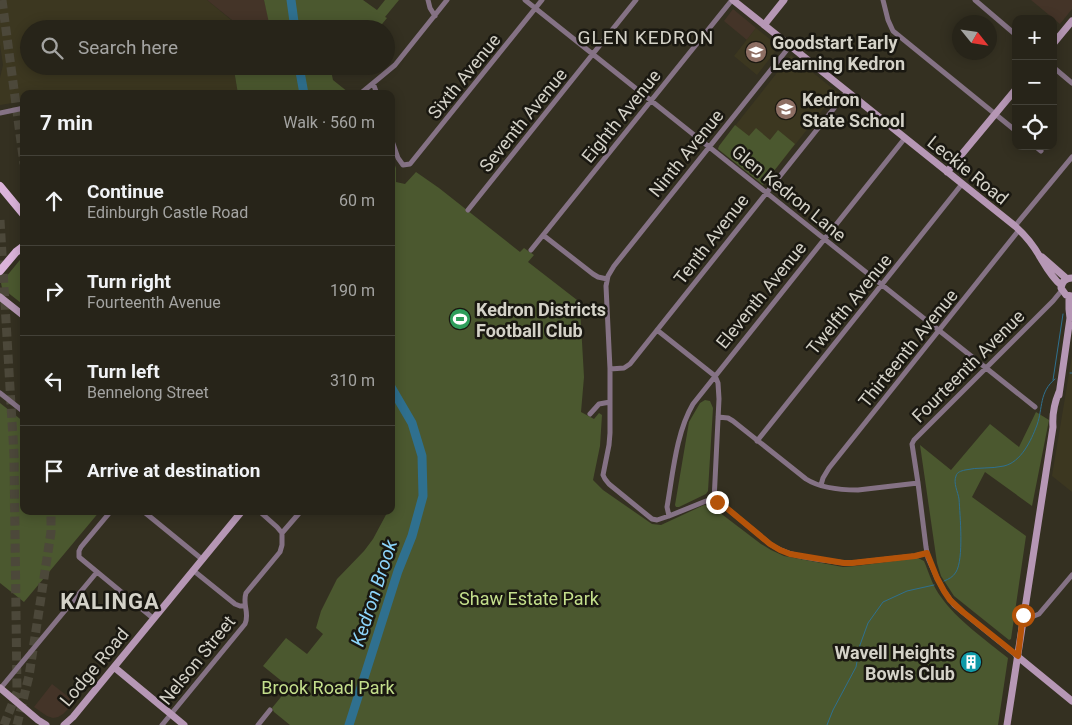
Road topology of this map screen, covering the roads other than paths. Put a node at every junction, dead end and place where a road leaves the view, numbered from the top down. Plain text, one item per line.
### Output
1 (428, 0) edge
2 (448, 0) edge
3 (525, 0) edge
4 (542, 0) edge
5 (636, 0) edge
6 (732, 0) edge
7 (784, 0) edge
8 (883, 0) edge
9 (975, 0) edge
10 (535, 8) junction
11 (435, 16) junction
12 (1072, 21) edge
13 (764, 25) junction
14 (1012, 32) edge
15 (1057, 39) edge
16 (790, 46) junction
17 (594, 55) junction
18 (395, 65) edge
19 (1057, 70) edge
20 (383, 75) edge
21 (373, 83) junction
22 (1072, 83) edge
23 (365, 90) edge
24 (376, 90) edge
25 (847, 92) junction
26 (1012, 94) edge
27 (651, 100) junction
28 (20, 109) edge
29 (0, 113) edge
30 (995, 114) junction
31 (1012, 128) edge
32 (905, 138) junction
33 (709, 147) junction
34 (395, 149) edge
35 (1072, 157) edge
36 (947, 172) junction
37 (962, 184) junction
38 (0, 186) edge
39 (766, 192) junction
40 (20, 210) edge
41 (468, 210) dead end
42 (1017, 228) junction
43 (544, 235) junction
44 (824, 239) junction
45 (20, 245) edge
46 (20, 249) edge
47 (531, 250) dead end
48 (16, 252) junction
49 (1040, 256) junction
50 (0, 271) edge
51 (1069, 276) edge
52 (607, 279) junction
53 (882, 285) junction
54 (1066, 292) edge
55 (0, 297) edge
56 (20, 313) edge
57 (1071, 315) edge
58 (657, 330) junction
59 (939, 331) junction
60 (986, 368) junction
61 (610, 369) junction
62 (714, 376) junction
63 (0, 393) edge
64 (610, 402) junction
65 (1036, 407) dead end
66 (20, 409) edge
67 (590, 414) dead end
68 (718, 416) junction
69 (758, 441) junction
70 (918, 483) junction
71 (821, 485) junction
72 (714, 501) junction
73 (108, 515) edge
74 (148, 515) edge
75 (239, 515) edge
76 (264, 515) edge
77 (297, 515) edge
78 (669, 516) junction
79 (282, 533) junction
80 (927, 553) junction
81 (203, 560) junction
82 (194, 571) junction
83 (97, 572) junction
84 (1072, 575) edge
85 (245, 606) junction
86 (1023, 615) junction
87 (154, 619) junction
88 (1018, 656) junction
89 (114, 668) junction
90 (0, 688) edge
91 (1070, 697) edge
92 (270, 710) dead end
93 (171, 714) junction
94 (46, 725) edge
95 (64, 725) edge
96 (162, 725) edge
97 (184, 725) edge
98 (258, 725) edge
99 (1007, 725) edge

1 - 11 street
2 - 11 street
3 - 10 street, Glen Kedron Lane
4 - 10 street, Sixth Avenue
5 - 17 street, Seventh Avenue
6 - 13 street, Leckie Road
6 - 27 street, Eighth Avenue
7 - 13 street
8 - 30 street
9 - 14 street
10 - 17 street, Glen Kedron Lane
10 - 34 street, Sixth Avenue
11 - 18 street
12 - 15 street
13 - 16 street, Leckie Road
16 - 25 street, Leckie Road
16 - 33 street, Ninth Avenue
17 - 27 street, Glen Kedron Lane
17 - 41 street, Seventh Avenue
19 - 22 street
20 - 21 street
21 - 23 street
21 - 24 street
25 - 32 street, Leckie Road
25 - 39 street, Tenth Avenue
26 - 30 street
27 - 33 street, Glen Kedron Lane
27 - 43 street, Eighth Avenue
28 - 29 street
30 - 31 street
30 - 36 street
32 - 36 street, Leckie Road
32 - 44 street, Eleventh Avenue
33 - 39 street, Glen Kedron Lane
33 - 52 street, Ninth Avenue
35 - 42 street, Thirteenth Avenue
36 - 37 street, Leckie Road
37 - 42 street, Leckie Road
37 - 53 street, Twelfth Avenue
38 - 40 main road
39 - 44 street, Glen Kedron Lane
39 - 58 street, Tenth Avenue
42 - 49 street, Leckie Road
42 - 59 street, Thirteenth Avenue
43 - 47 street, Eighth Avenue
43 - 52 street
44 - 53 street, Glen Kedron Lane
44 - 62 street, Eleventh Avenue
45 - 48 main road
46 - 48 main road
48 - 50 main road
49 - 51 street, Leckie Road
49 - 54 street, Leckie Road
51 - 54 street
52 - 61 street
53 - 59 street, Glen Kedron Lane
53 - 69 street, Twelfth Avenue
54 - 57 street
54 - 60 street, Fourteenth Avenue
55 - 56 street
57 - 86 street
58 - 61 street, Tenth Avenue
58 - 62 street
59 - 60 street, Glen Kedron Lane
59 - 71 street, Thirteenth Avenue
60 - 65 street, Glen Kedron Lane
60 - 70 street, Fourteenth Avenue
61 - 64 street
62 - 68 street
62 - 78 street, Eleventh Avenue
63 - 66 street
64 - 67 street
64 - 78 street
68 - 69 street
68 - 72 street
69 - 71 street
70 - 71 street
70 - 80 street, Fourteenth Avenue
72 - 78 street
72 - 80 street
73 - 83 street
74 - 81 street
75 - 81 street, Lodge Road
76 - 79 street
77 - 79 street, Nelson Street
79 - 85 street, Nelson Street
80 - 88 street, Fourteenth Avenue
81 - 82 street, Lodge Road
82 - 85 street
82 - 87 street, Lodge Road
83 - 87 street
83 - 90 street
84 - 86 street
85 - 93 street, Nelson Street
86 - 88 street
87 - 89 street, Lodge Road
88 - 91 street
88 - 99 street
89 - 93 street
89 - 95 street, Lodge Road
90 - 94 street
92 - 98 street
93 - 96 street, Nelson Street
93 - 97 street

